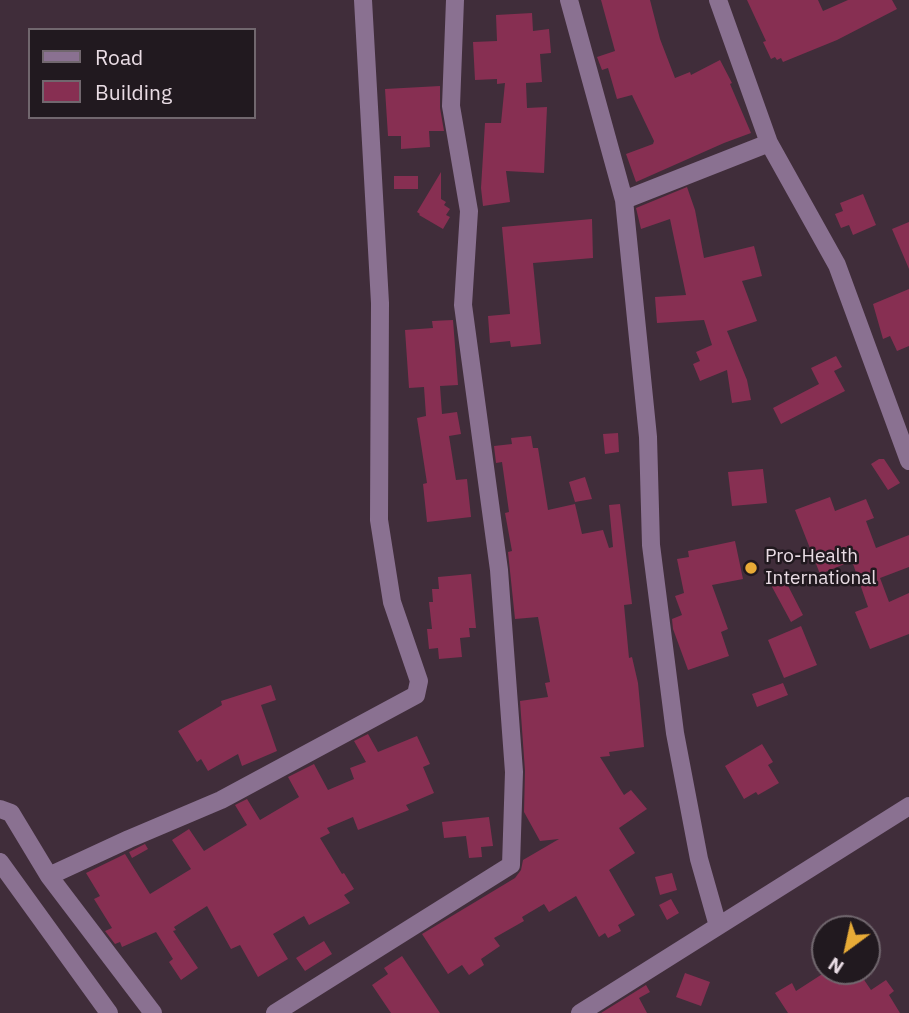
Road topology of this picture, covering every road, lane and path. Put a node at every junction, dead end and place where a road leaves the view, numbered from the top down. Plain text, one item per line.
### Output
1 (363, 0) edge
2 (455, 0) edge
3 (569, 0) edge
4 (718, 0) edge
5 (769, 143) junction
6 (624, 200) junction
7 (909, 461) edge
8 (909, 806) edge
9 (0, 809) edge
10 (0, 862) edge
11 (49, 876) junction
12 (718, 926) junction
13 (109, 1013) edge
14 (153, 1013) edge
15 (275, 1013) edge
16 (580, 1013) edge

1 - 11 street
2 - 15 street
3 - 6 street
4 - 5 street
5 - 6 street
5 - 7 street
6 - 12 street
8 - 12 street
9 - 11 street
10 - 13 street
11 - 14 street
12 - 16 street

